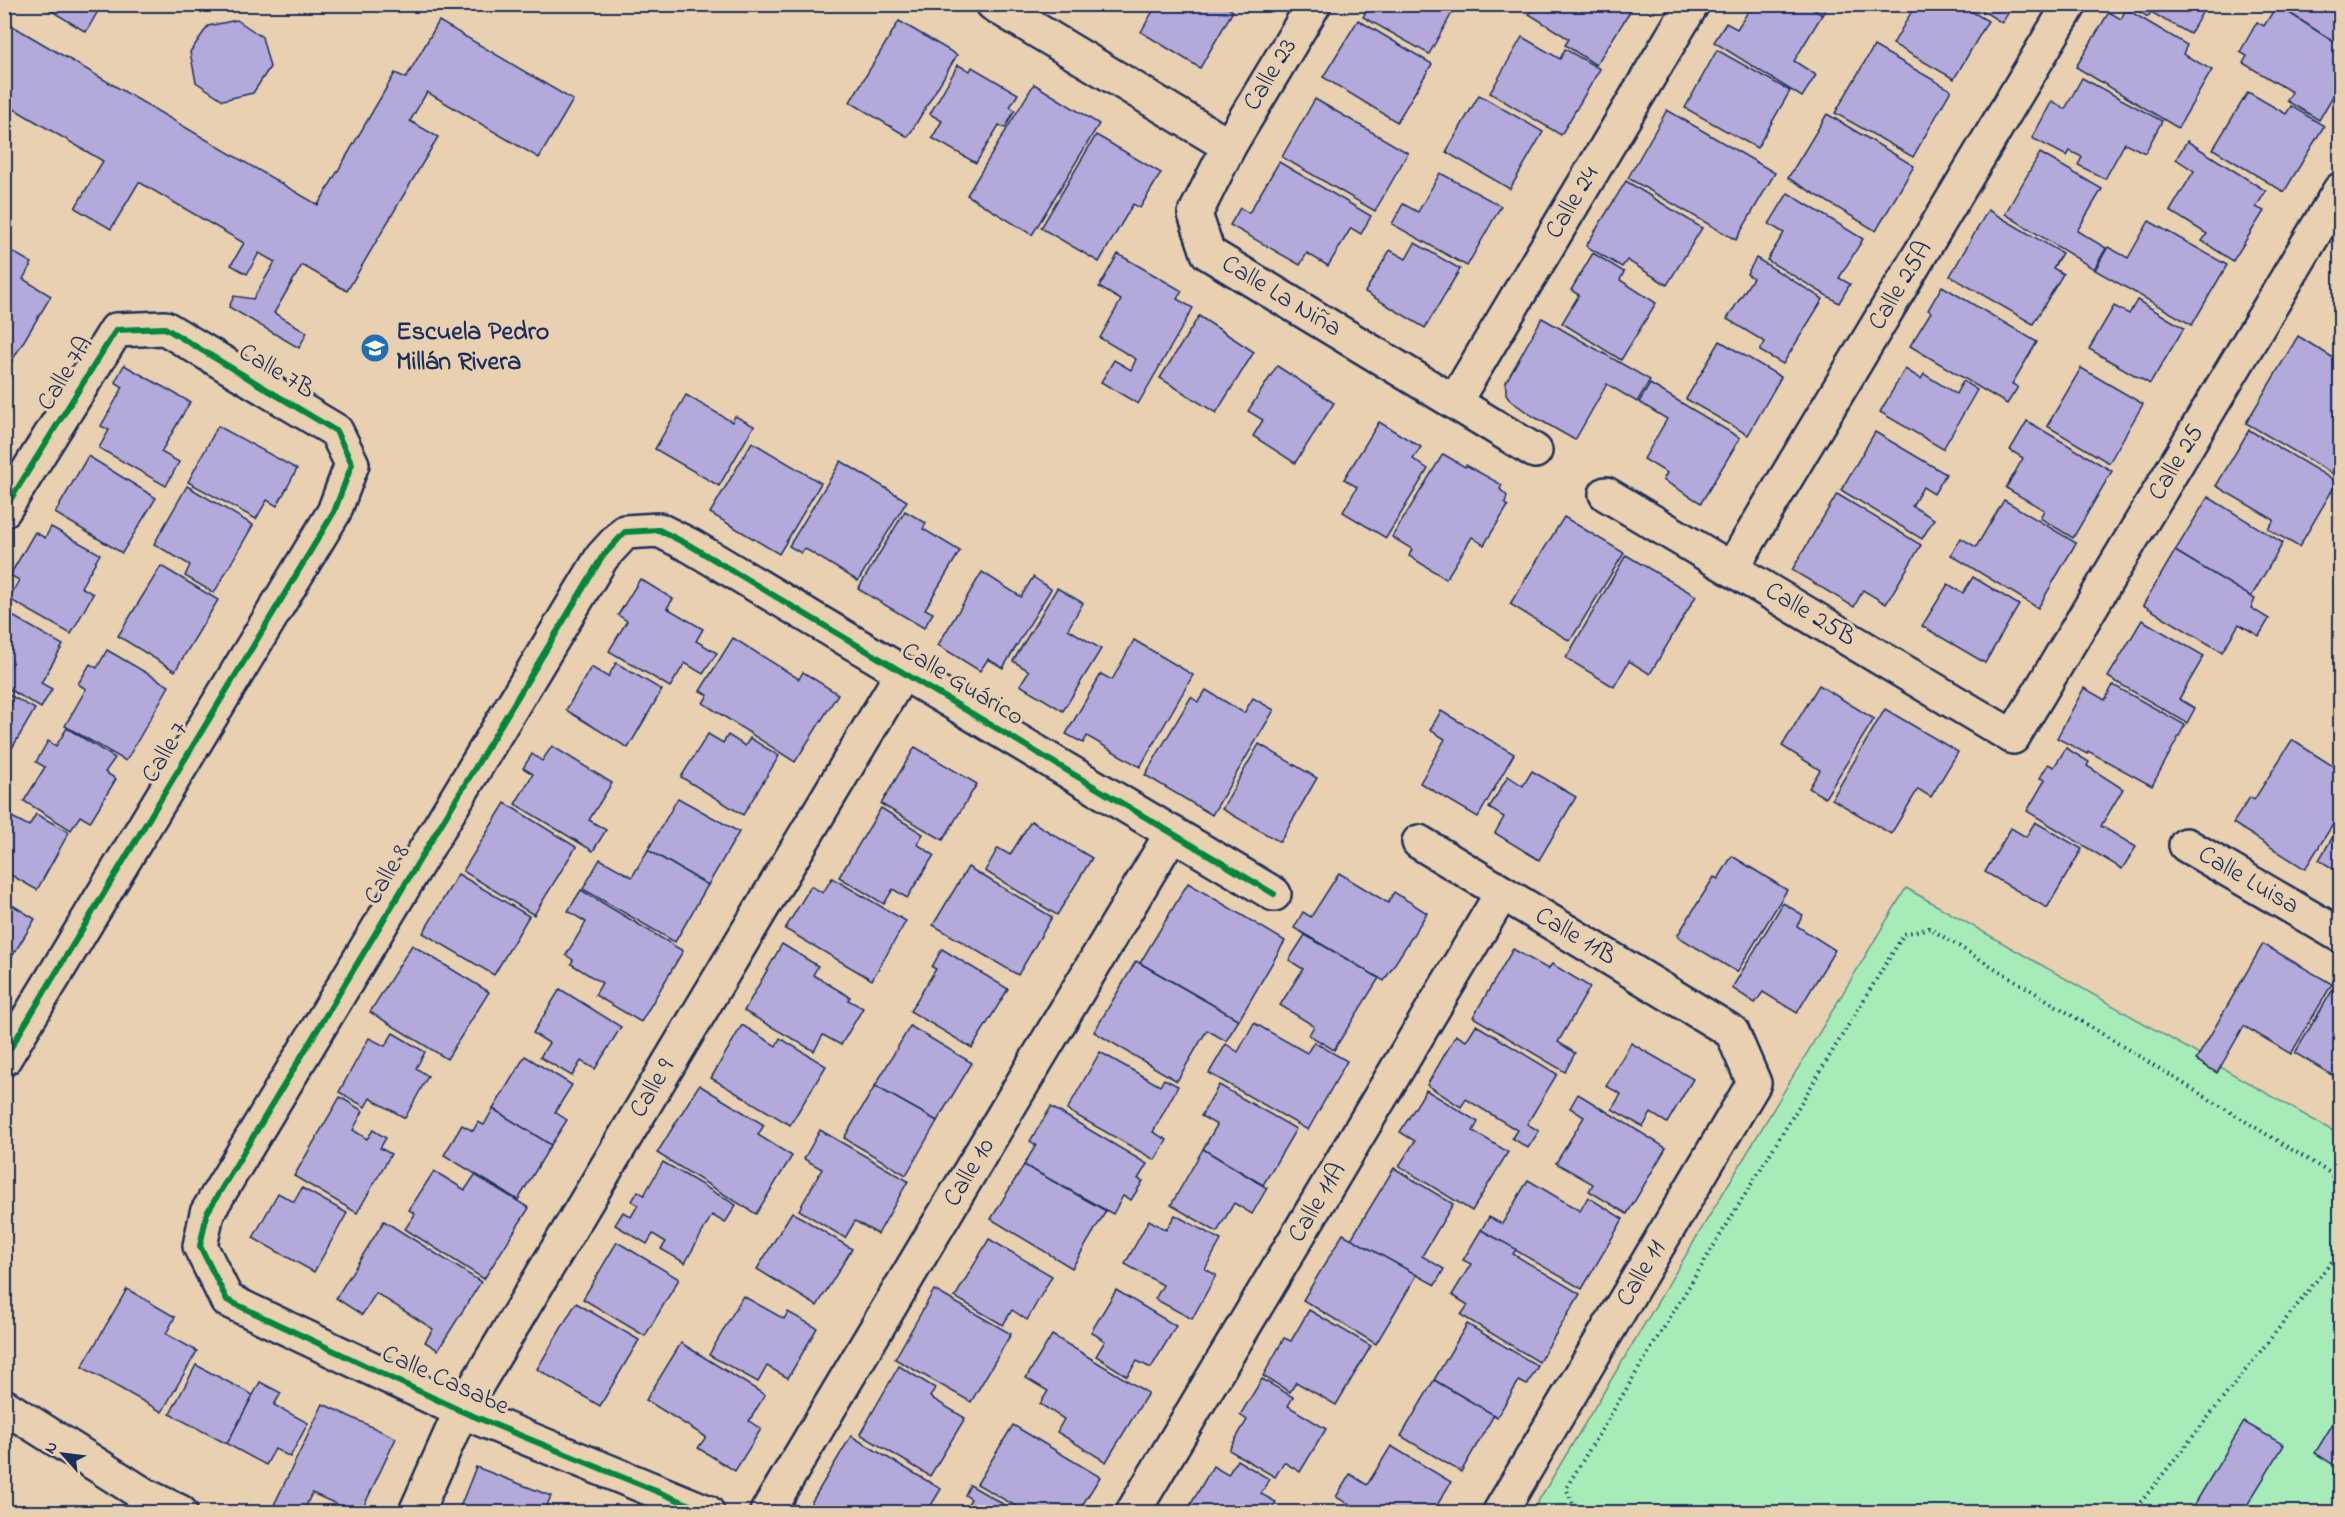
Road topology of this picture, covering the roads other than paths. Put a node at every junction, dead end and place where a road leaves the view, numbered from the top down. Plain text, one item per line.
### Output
1 (993, 4) edge
2 (1314, 4) edge
3 (1692, 4) edge
4 (2070, 4) edge
5 (1229, 146) junction
6 (2340, 190) edge
7 (165, 328) joint
8 (1455, 401) junction
9 (1535, 451) dead end
10 (352, 464) joint
11 (1606, 494) dead end
12 (4, 510) edge
13 (625, 532) joint
14 (1732, 568) junction
15 (903, 672) junction
16 (2013, 737) joint
17 (1172, 833) junction
18 (1419, 842) dead end
19 (2186, 845) dead end
20 (1502, 893) junction
21 (1274, 894) dead end
22 (2340, 935) edge
23 (1732, 1032) joint
24 (4, 1059) edge
25 (200, 1246) joint
26 (4, 1406) edge
27 (461, 1411) junction
28 (180, 1512) edge
29 (416, 1512) edge
30 (707, 1512) edge
31 (767, 1512) edge
32 (1133, 1512) edge
33 (1500, 1512) edge

1 - 5 street
2 - 5 street, Calle 23
3 - 8 street, Calle 24
4 - 14 street, Calle 25A
5 - 8 street, Calle La Niña
6 - 16 street, Calle 25
7 - 10 street, Calle 7B
7 - 12 street, Calle 7A
8 - 9 street, Calle La Niña
10 - 24 street, Calle 7
11 - 14 street, Calle 25B
13 - 15 street, Calle Guárico
13 - 25 street, Calle 8
14 - 16 street, Calle 25B
15 - 17 street, Calle Guárico
15 - 27 street, Calle 9
17 - 21 street, Calle Guárico
17 - 31 street, Calle 10
18 - 20 street, Calle 11B
19 - 22 street, Calle Luisa
20 - 23 street, Calle 11B
20 - 32 street, Calle 11A
23 - 33 street, Calle 11
25 - 27 street, Calle Casabe
26 - 28 street
27 - 29 street, Calle 9
27 - 30 street, Calle Casabe

